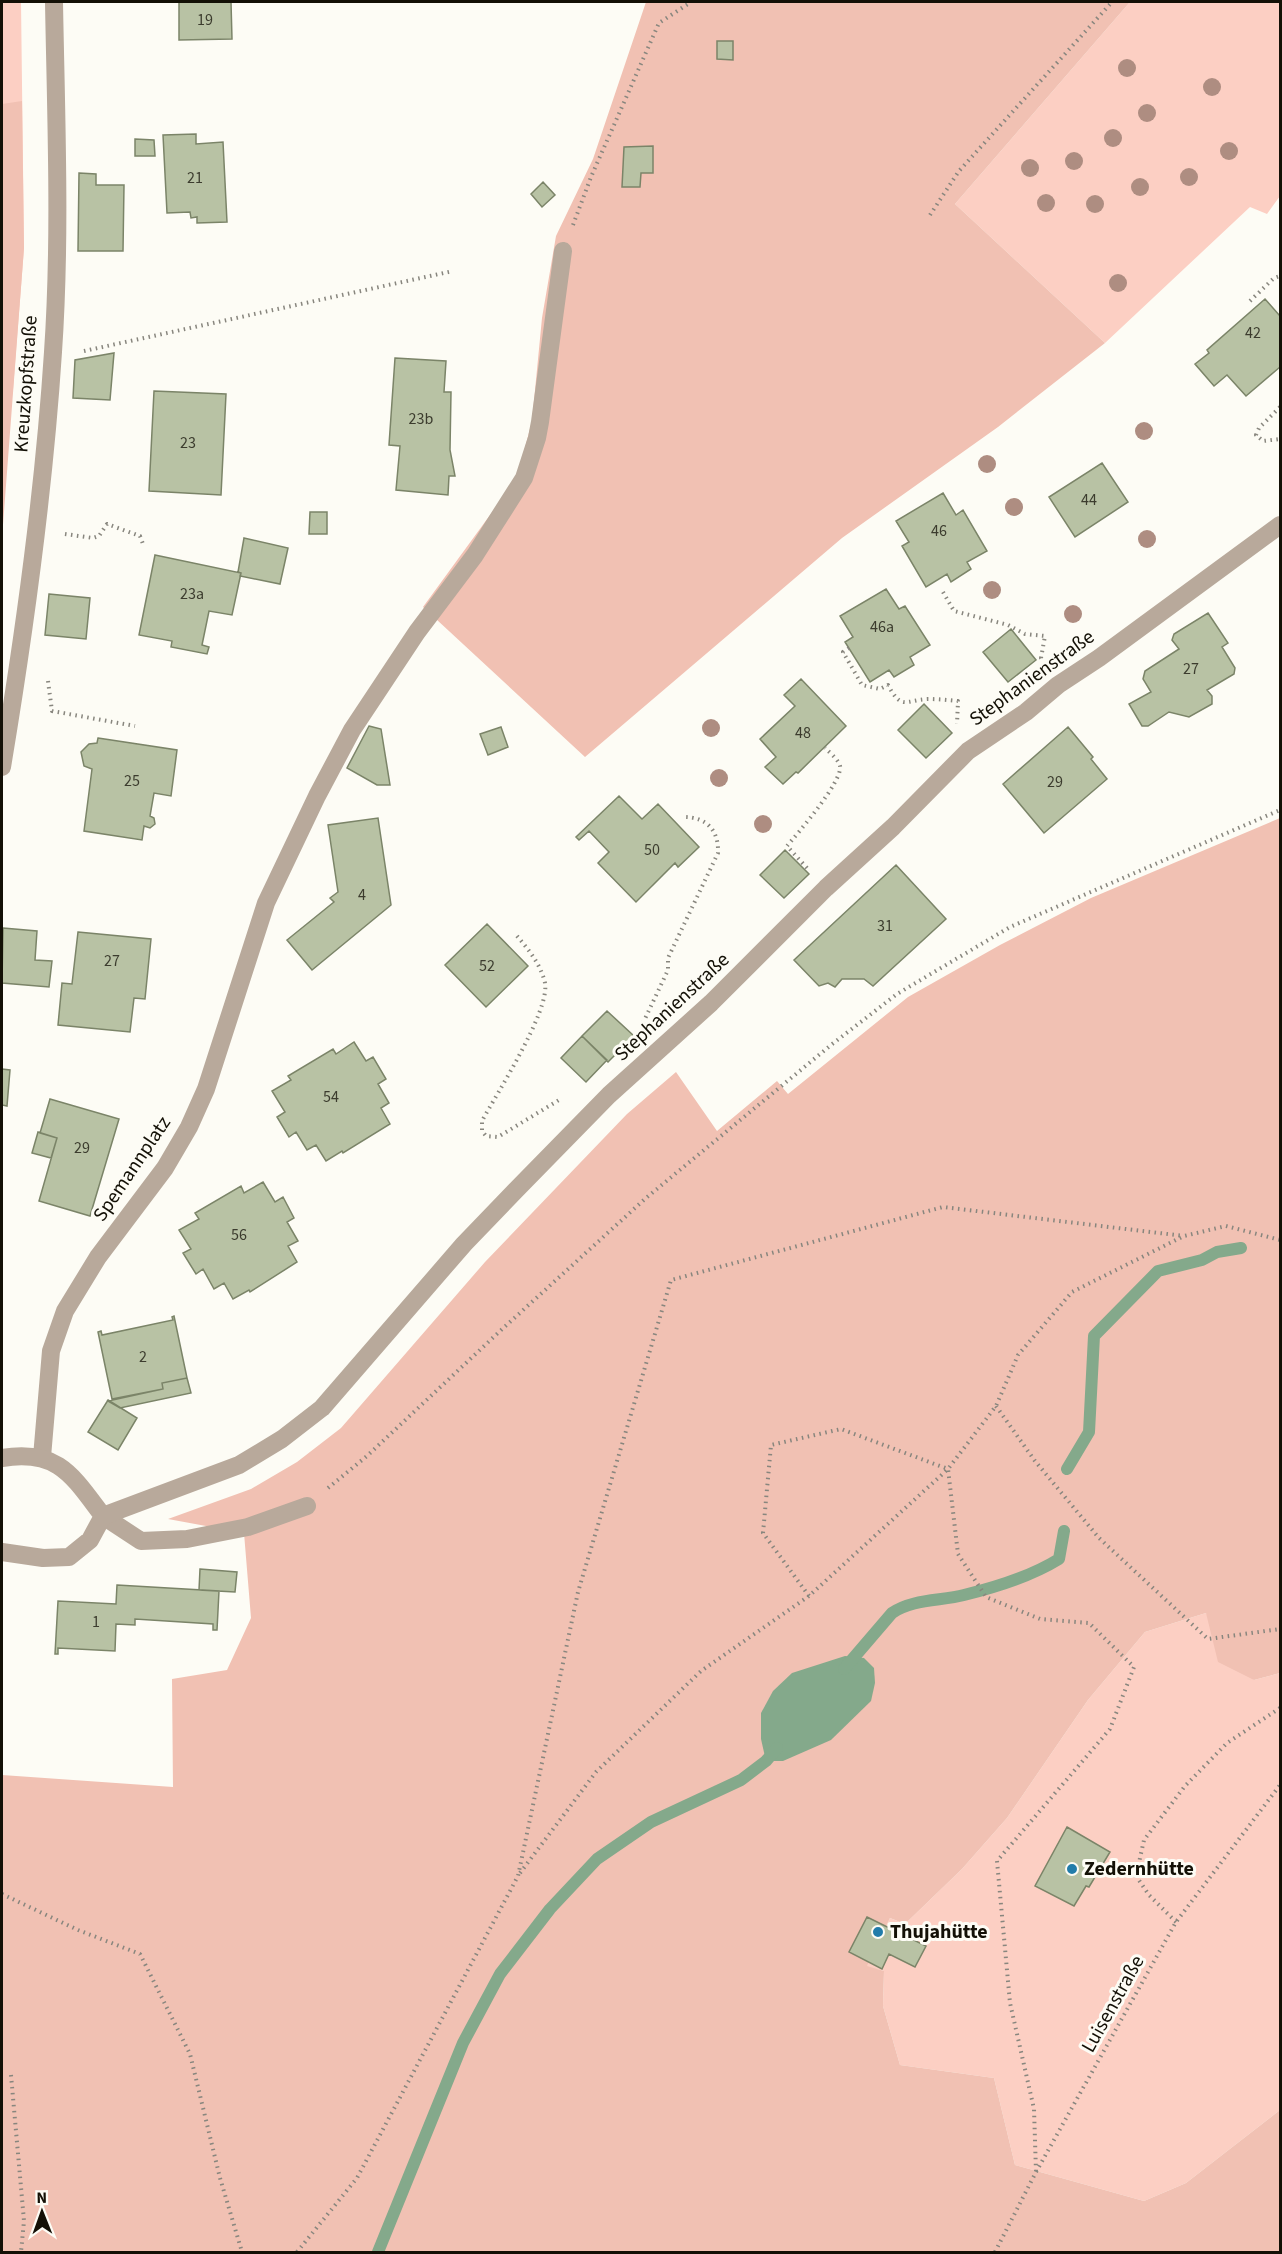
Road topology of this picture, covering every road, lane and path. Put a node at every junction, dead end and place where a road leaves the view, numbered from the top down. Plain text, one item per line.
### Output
1 (54, 2) edge
2 (691, 2) edge
3 (1112, 2) edge
4 (930, 215) dead end
5 (563, 251) joint
6 (453, 271) dead end
7 (1281, 276) edge
8 (1250, 301) dead end
9 (80, 352) dead end
10 (1281, 407) edge
11 (1281, 439) edge
12 (1281, 525) edge
13 (63, 533) dead end
14 (143, 544) dead end
15 (943, 592) dead end
16 (849, 648) dead end
17 (1041, 658) dead end
18 (47, 678) dead end
19 (135, 726) dead end
20 (957, 734) dead end
21 (825, 748) dead end
22 (2, 767) edge
23 (1281, 810) edge
24 (684, 817) dead end
25 (809, 870) dead end
26 (517, 936) dead end
27 (638, 1034) dead end
28 (564, 1096) dead end
29 (1184, 1236) junction
30 (1281, 1240) edge
31 (996, 1406) junction
32 (42, 1457) junction
33 (2, 1458) edge
34 (948, 1469) junction
35 (307, 1506) joint
36 (102, 1516) junction
37 (2, 1552) edge
38 (808, 1596) junction
39 (1281, 1629) edge
40 (1281, 1708) edge
41 (1281, 1785) edge
42 (518, 1876) junction
43 (2, 1894) edge
44 (1176, 1922) junction
45 (11, 2075) dead end
46 (1036, 2172) junction
47 (21, 2253) edge
48 (242, 2253) edge
49 (297, 2253) edge
50 (995, 2253) edge

1 - 22 street, Kreuzkopfstraße
2 - 5 path
3 - 4 path
5 - 32 street, Spemannplatz
6 - 9 path
7 - 8 path
10 - 11 path
12 - 36 street, Stephanienstraße
13 - 14 path
15 - 17 path
16 - 20 path
18 - 19 path
21 - 25 path
23 - 35 path
24 - 27 path
26 - 28 path
29 - 30 path
29 - 31 path
29 - 42 path
31 - 34 path
31 - 39 path
32 - 33 street
32 - 36 street
34 - 38 path
34 - 38 path
34 - 46 path
35 - 36 street
36 - 37 street
38 - 42 path
40 - 44 path
41 - 44 path, Luisenstraße
42 - 49 path
43 - 48 path
44 - 46 path, Luisenstraße
45 - 47 path
46 - 50 path, Luisenstraße

